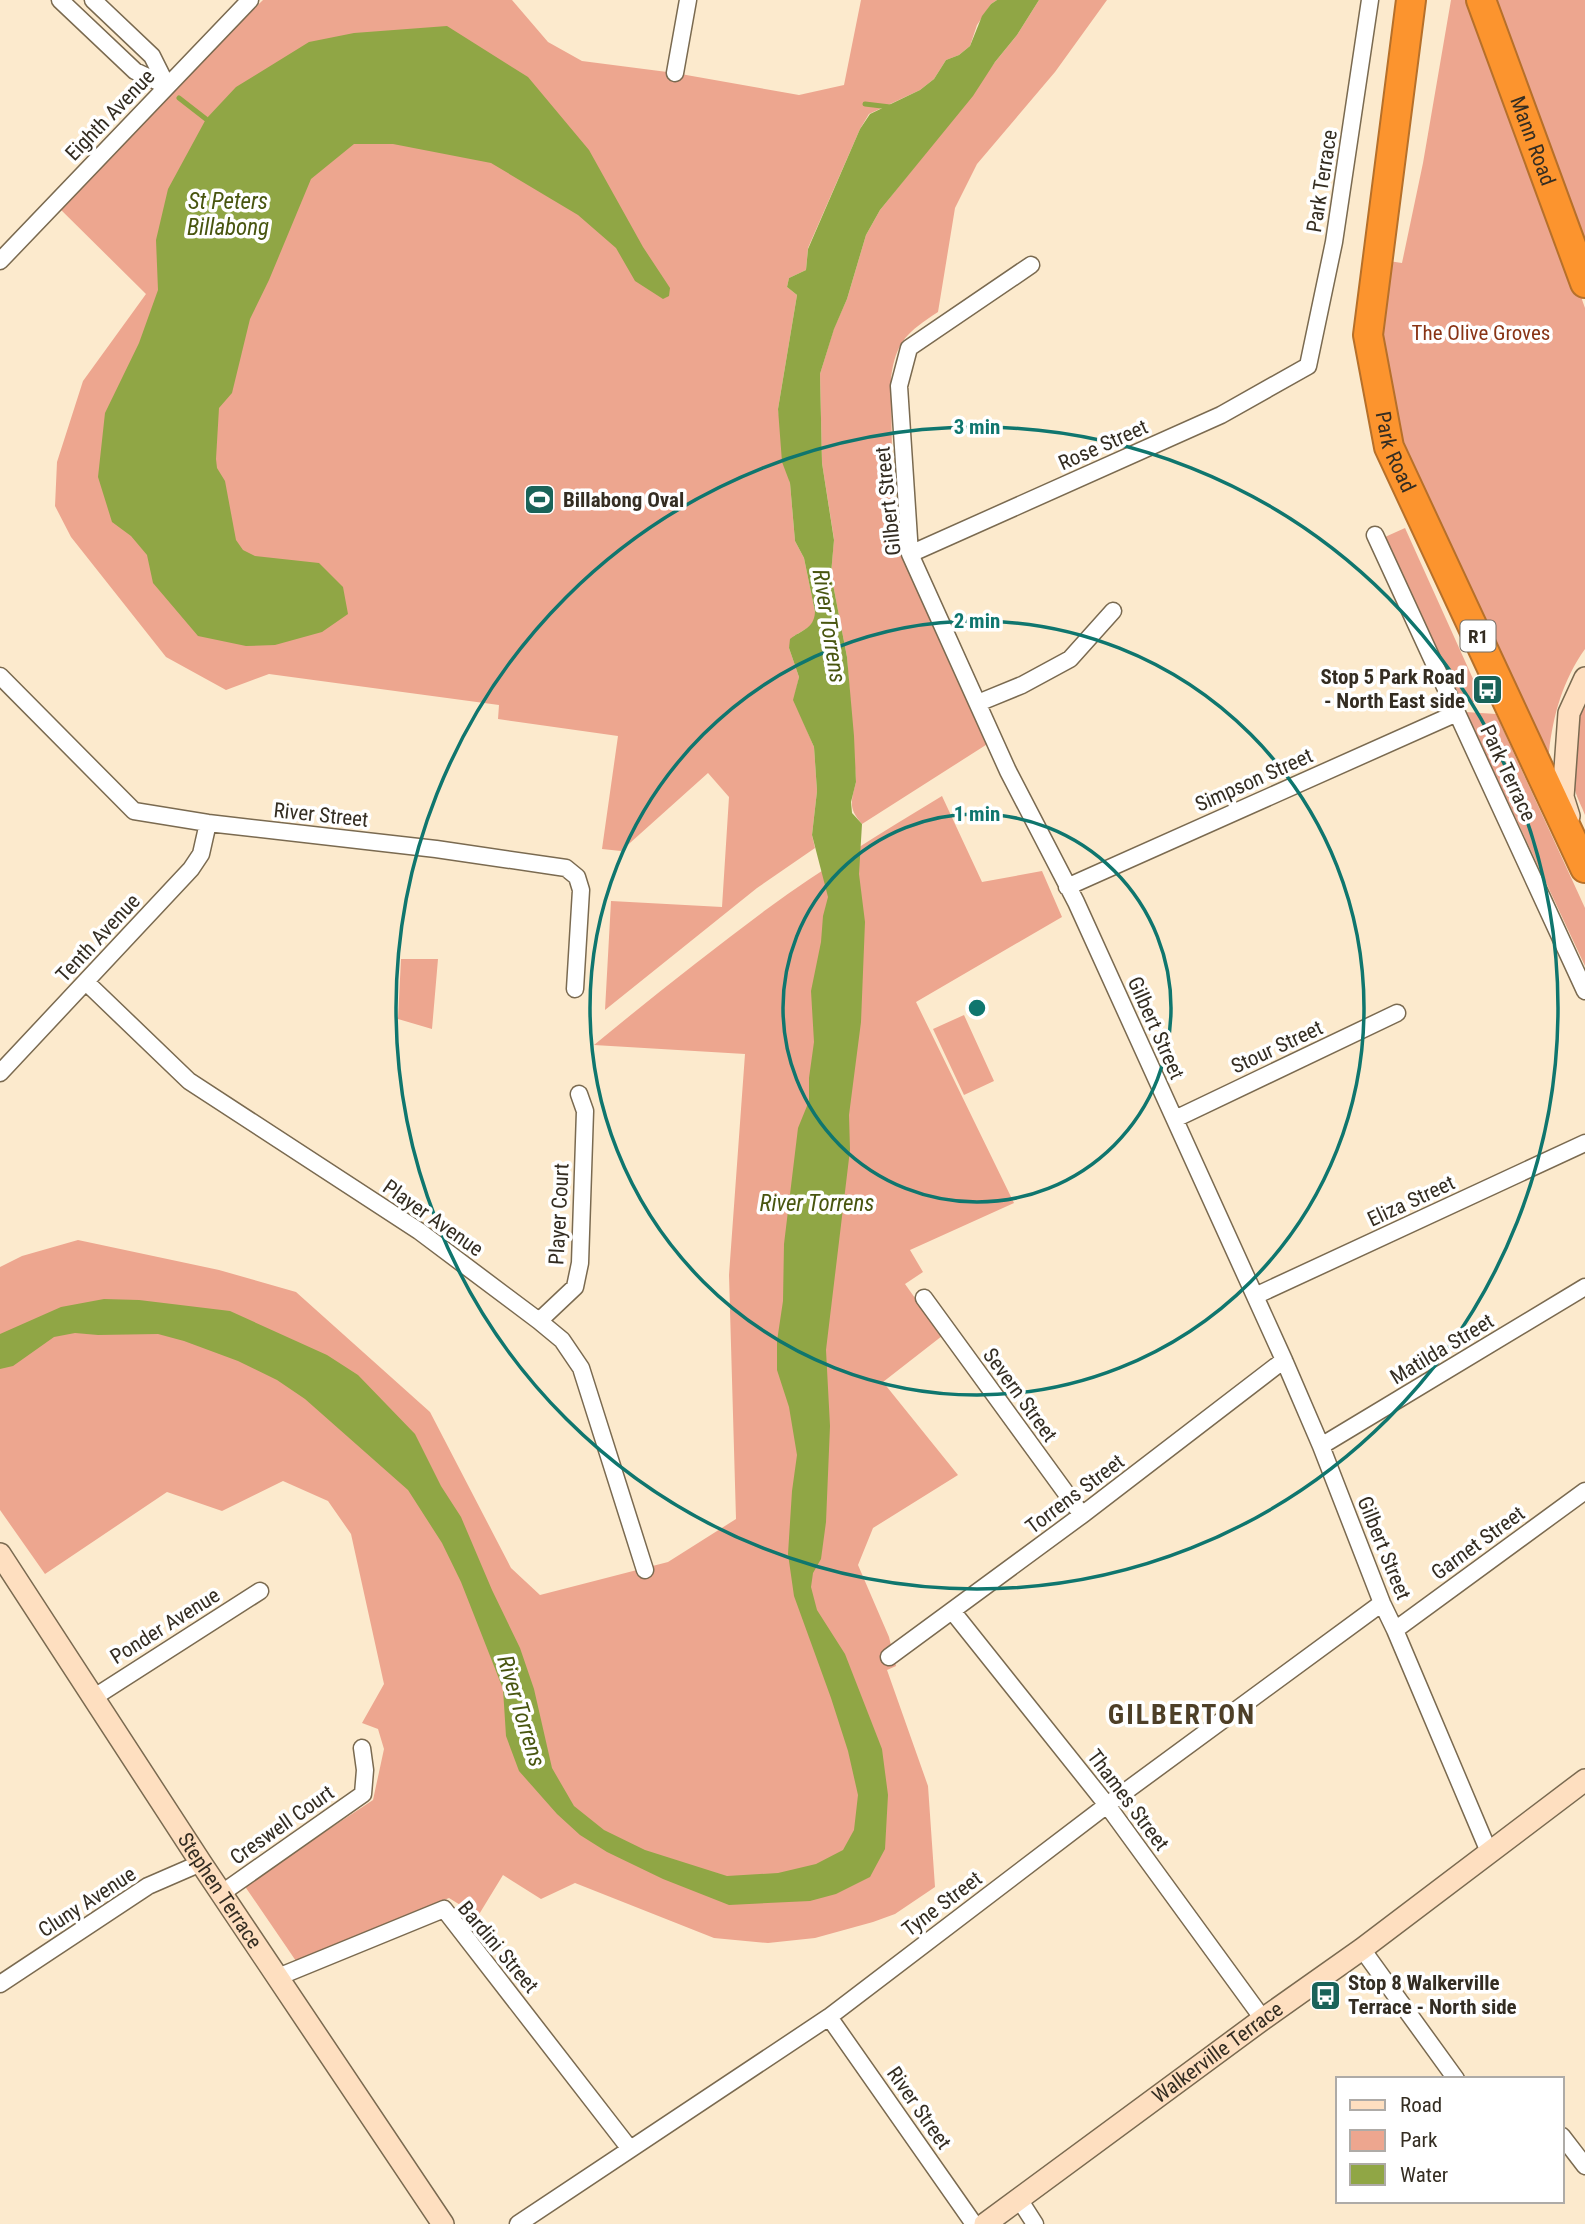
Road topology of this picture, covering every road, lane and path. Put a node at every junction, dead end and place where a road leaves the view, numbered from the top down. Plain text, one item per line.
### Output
1 (60, 0) edge
2 (93, 0) edge
3 (250, 0) edge
4 (688, 0) edge
5 (1370, 0) edge
6 (1411, 0) edge
7 (1481, 0) edge
8 (675, 74) dead end
9 (167, 86) junction
10 (0, 261) edge
11 (1031, 265) dead end
12 (1585, 283) edge
13 (1308, 366) joint
14 (1375, 535) dead end
15 (910, 554) junction
16 (1113, 611) dead end
17 (0, 676) edge
18 (1585, 678) edge
19 (978, 703) junction
20 (1457, 713) junction
21 (208, 823) junction
22 (1585, 866) edge
23 (1067, 887) junction
24 (86, 982) junction
25 (575, 989) dead end
26 (1585, 991) edge
27 (1397, 1013) dead end
28 (0, 1073) edge
29 (579, 1094) dead end
30 (1175, 1119) junction
31 (1585, 1143) edge
32 (1585, 1287) edge
33 (1255, 1296) junction
34 (924, 1298) dead end
35 (539, 1321) junction
36 (1284, 1360) junction
37 (1321, 1446) junction
38 (1585, 1491) edge
39 (1082, 1516) junction
40 (0, 1555) edge
41 (645, 1570) dead end
42 (260, 1591) dead end
43 (1382, 1604) junction
44 (953, 1612) junction
45 (1395, 1630) junction
46 (889, 1657) dead end
47 (93, 1698) junction
48 (362, 1748) dead end
49 (1585, 1780) edge
50 (1107, 1805) junction
51 (1489, 1852) junction
52 (201, 1863) junction
53 (222, 1893) junction
54 (1362, 1949) junction
55 (278, 1977) junction
56 (0, 1984) edge
57 (829, 2017) junction
58 (1263, 2018) junction
59 (1455, 2077) edge
60 (1564, 2139) edge
61 (630, 2149) junction
62 (1585, 2165) edge
63 (1019, 2199) junction
64 (443, 2224) edge
65 (518, 2224) edge
66 (974, 2224) edge
67 (985, 2224) edge
68 (1035, 2224) edge

1 - 9 street
2 - 9 street
3 - 9 street, Eighth Avenue
4 - 8 street
5 - 13 street, Park Terrace
6 - 22 highway, Park Road / R1
7 - 12 highway, Mann Road
9 - 10 street, Eighth Avenue
11 - 15 street, Gilbert Street
13 - 15 street, Rose Street
14 - 20 street, Park Terrace
15 - 19 street, Gilbert Street
16 - 19 street
17 - 21 street, River Street
18 - 22 main road
19 - 23 street, Gilbert Street
20 - 23 street, Simpson Street
20 - 26 street, Park Terrace
21 - 24 street, Tenth Avenue
21 - 25 street, River Street
23 - 30 street, Gilbert Street
24 - 28 street, Tenth Avenue
24 - 35 street, Player Avenue
27 - 30 street, Stour Street
29 - 35 street, Player Court
30 - 33 street, Gilbert Street
31 - 33 street, Eliza Street
32 - 37 street, Matilda Street
33 - 36 street, Gilbert Street
34 - 39 street, Severn Street
35 - 41 street, Player Avenue
36 - 37 street, Gilbert Street
36 - 39 street, Torrens Street
37 - 43 street, Gilbert Street
38 - 45 street, Garnet Street
39 - 44 street, Torrens Street
40 - 47 main road, Stephen Terrace
42 - 47 street, Ponder Avenue
43 - 45 street, Gilbert Street
43 - 50 street, Tyne Street
44 - 46 street, Torrens Street
44 - 50 street, Thames Street
45 - 51 street, Gilbert Street
47 - 52 main road, Stephen Terrace
48 - 53 street, Creswell Court
49 - 51 main road, Walkerville Terrace
50 - 57 street, Tyne Street
50 - 58 street, Thames Street
51 - 54 main road, Walkerville Terrace
52 - 53 main road, Stephen Terrace
52 - 56 street, Cluny Avenue
53 - 55 main road, Stephen Terrace
54 - 58 main road, Walkerville Terrace
54 - 59 street
55 - 61 street, Bardini Street
55 - 64 main road, Stephen Terrace
57 - 61 street, Tyne Street
57 - 66 street, River Street
58 - 63 main road, Walkerville Terrace
60 - 62 street
61 - 65 street, Tyne Street
63 - 67 main road, Walkerville Terrace
63 - 68 street

